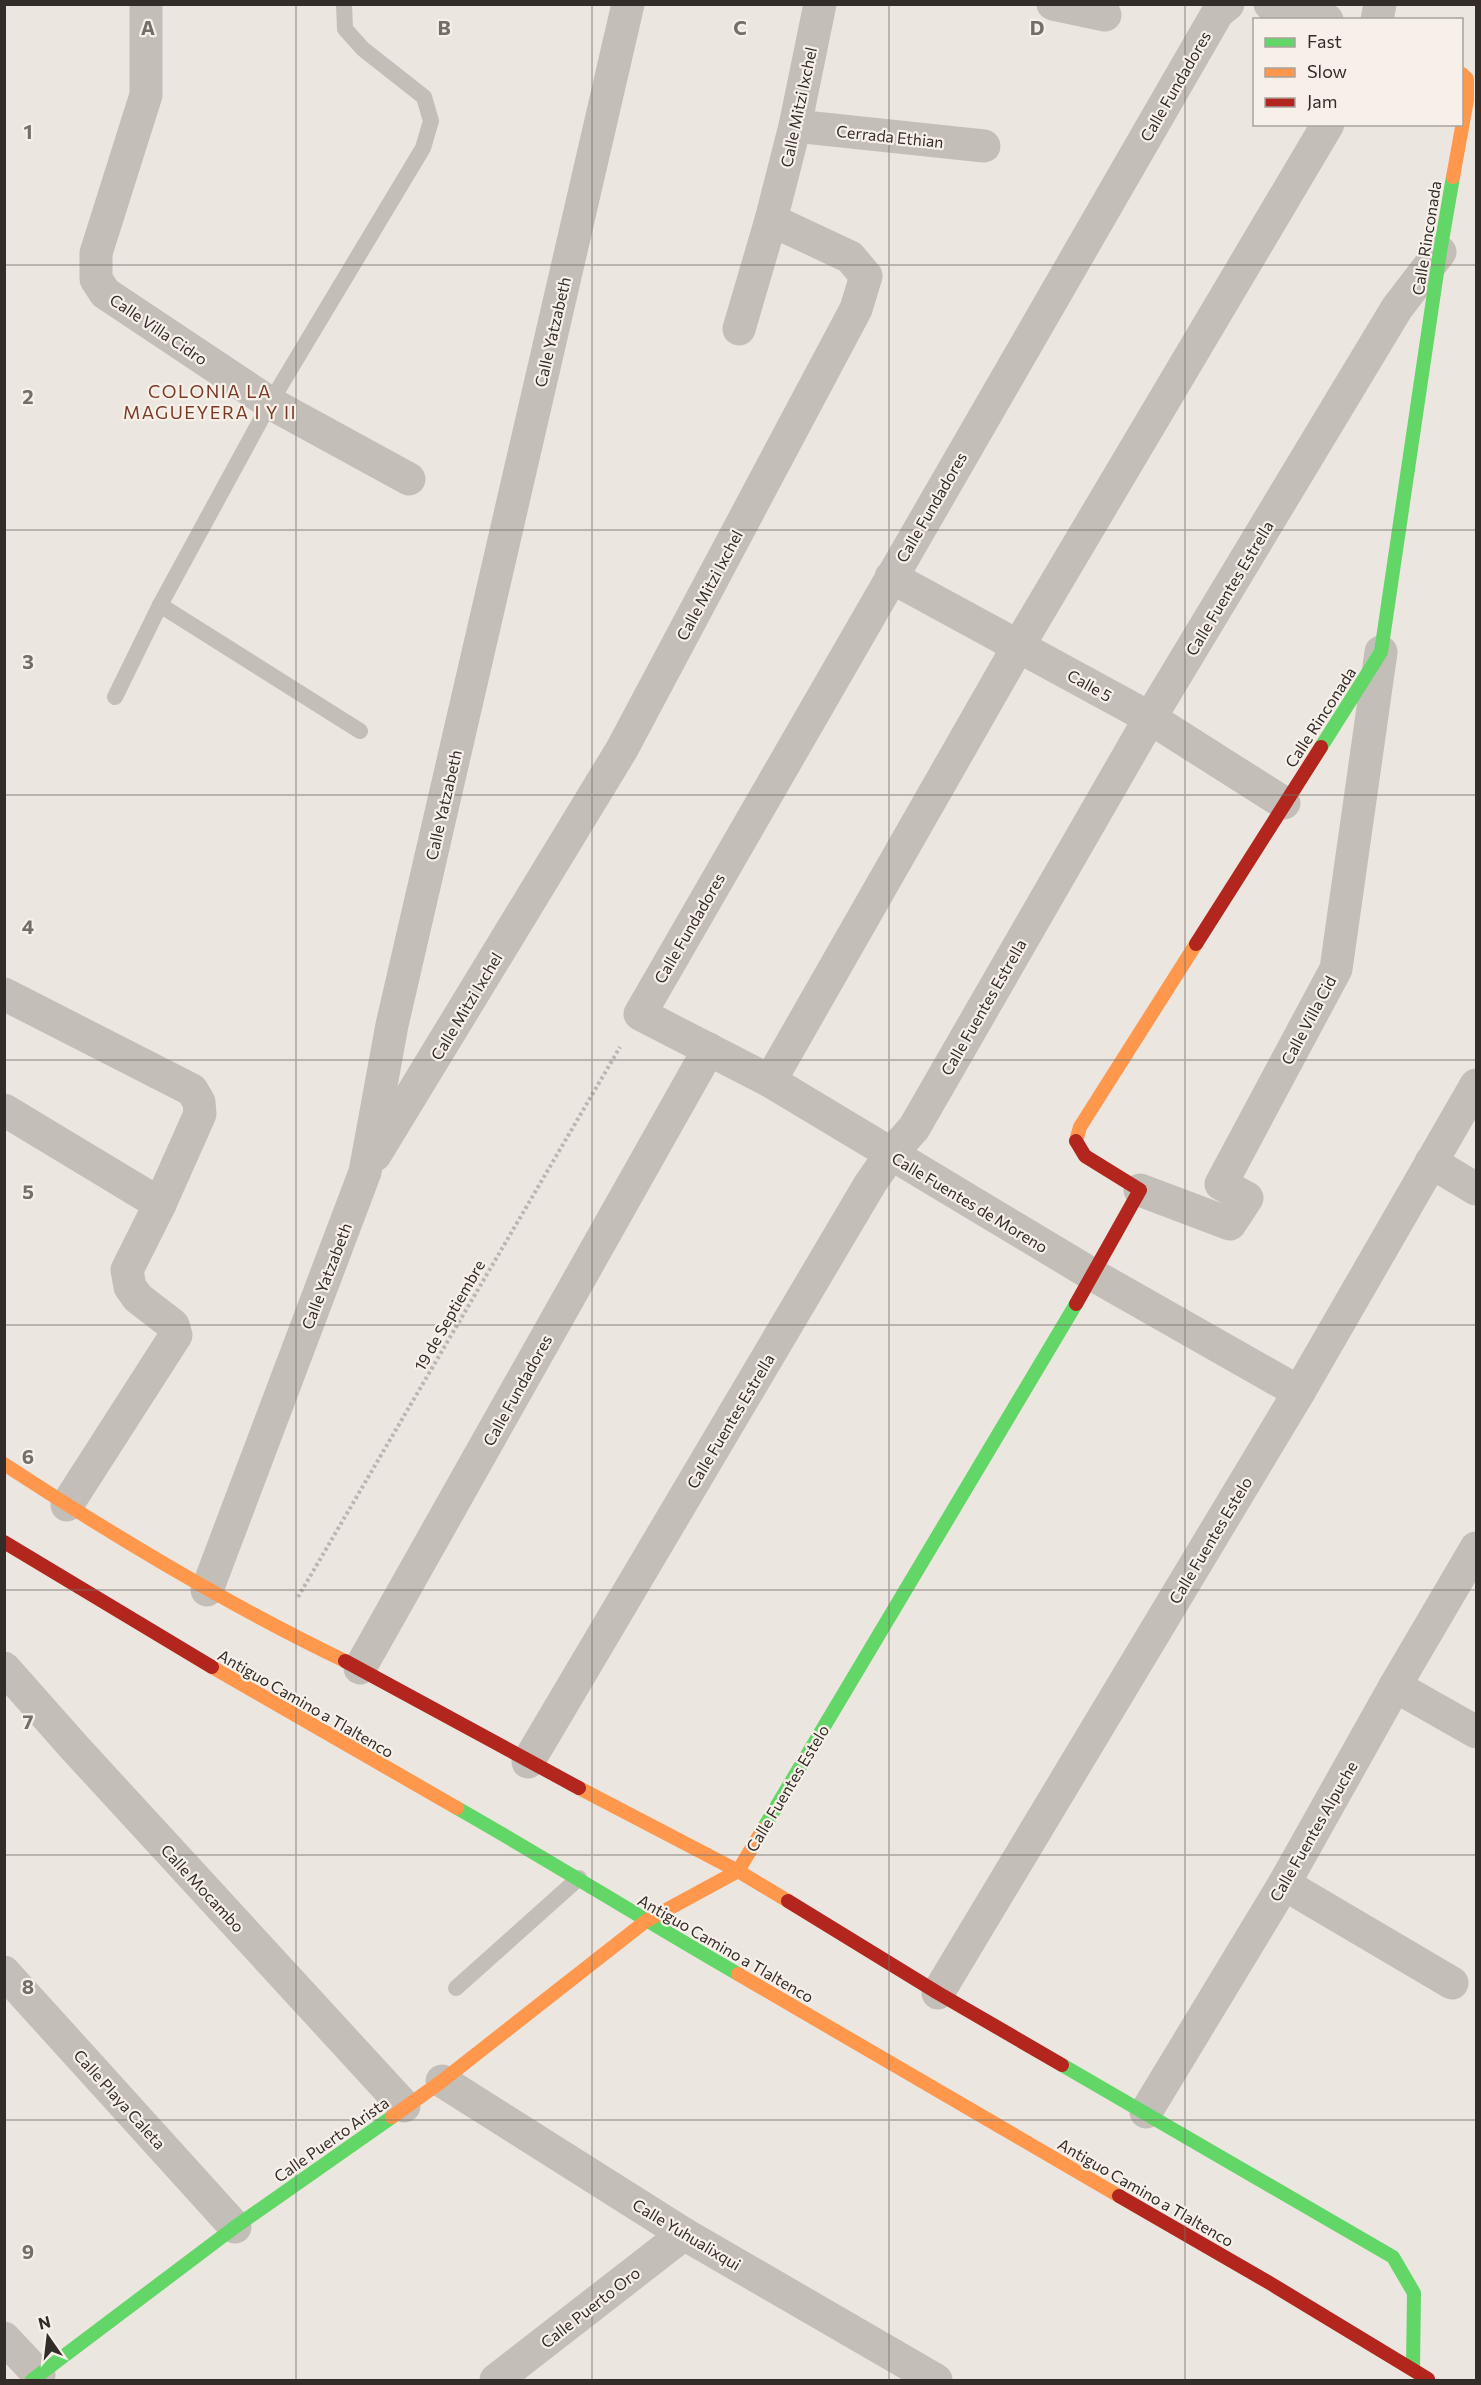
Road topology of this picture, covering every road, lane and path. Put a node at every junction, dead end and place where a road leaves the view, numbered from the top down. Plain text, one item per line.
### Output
1 (146, 4) edge
2 (344, 4) edge
3 (628, 4) edge
4 (820, 4) edge
5 (1053, 4) edge
6 (1228, 4) edge
7 (1270, 4) edge
8 (1105, 15) dead end
9 (1320, 18) edge
10 (1464, 76) edge
11 (1463, 123) edge
12 (795, 126) junction
13 (1327, 126) edge
14 (1462, 126) edge
15 (984, 146) dead end
16 (771, 220) junction
17 (1440, 252) junction
18 (739, 329) dead end
19 (270, 404) junction
20 (409, 479) dead end
21 (891, 577) junction
22 (160, 605) junction
23 (1020, 645) junction
24 (1381, 652) junction
25 (115, 697) dead end
26 (1150, 718) junction
27 (360, 731) dead end
28 (1284, 803) junction
29 (4, 994) edge
30 (640, 1014) junction
31 (709, 1049) junction
32 (770, 1081) junction
33 (1476, 1085) edge
34 (4, 1110) edge
35 (890, 1155) junction
36 (1431, 1162) junction
37 (365, 1172) junction
38 (1476, 1189) edge
39 (1140, 1190) junction
40 (160, 1204) junction
41 (1093, 1275) junction
42 (1299, 1392) junction
43 (4, 1464) edge
44 (67, 1505) junction
45 (4, 1542) edge
46 (1476, 1548) edge
47 (207, 1590) junction
48 (279, 1629) junction
49 (4, 1668) edge
50 (360, 1668) junction
51 (1395, 1686) junction
52 (1476, 1732) edge
53 (528, 1762) junction
54 (738, 1870) junction
55 (579, 1878) junction
56 (1284, 1884) junction
57 (646, 1921) junction
58 (4, 1972) edge
59 (1452, 1983) dead end
60 (456, 1988) dead end
61 (938, 1993) junction
62 (442, 2080) junction
63 (404, 2106) junction
64 (1146, 2112) junction
65 (236, 2227) junction
66 (684, 2234) junction
67 (4, 2337) edge
68 (1413, 2370) junction
69 (36, 2378) edge
70 (496, 2380) edge
71 (936, 2380) edge
72 (1432, 2380) edge

1 - 19 street, Calle Villa Cidro
2 - 19 lane
3 - 37 street, Calle Yatzabeth
4 - 12 street, Calle Mitzi Ixchel
5 - 8 street
6 - 21 street, Calle Fundadores
7 - 9 street
10 - 11 street, Calle Rinconada
12 - 15 street, Cerrada Ethian
12 - 16 street, Calle Mitzi Ixchel
13 - 23 street
14 - 17 street, Calle Rinconada
16 - 18 street
16 - 37 street, Calle Mitzi Ixchel
17 - 24 street, Calle Rinconada
17 - 26 street, Calle Fuentes Estrella
19 - 20 street, Calle Villa Cidro
19 - 22 lane
21 - 23 street, Calle 5
21 - 30 street, Calle Fundadores
22 - 25 lane
22 - 27 lane
23 - 26 street, Calle 5
23 - 32 street
24 - 28 street, Calle Rinconada
24 - 39 street, Calle Villa Cid
26 - 28 street, Calle 5
26 - 35 street, Calle Fuentes Estrella
28 - 39 street, Calle Rinconada
29 - 40 street
30 - 31 street, Calle Fuentes de Moreno
30 - 48 path, 19 de Septiembre
31 - 32 street, Calle Fuentes de Moreno
31 - 50 street, Calle Fundadores
32 - 35 street, Calle Fuentes de Moreno
33 - 36 street, Calle Fuentes Estelo
34 - 40 street
35 - 41 street, Calle Fuentes de Moreno
35 - 53 street, Calle Fuentes Estrella
36 - 38 street
36 - 42 street, Calle Fuentes Estelo
37 - 47 street, Calle Yatzabeth
39 - 41 street
40 - 44 street
41 - 42 street, Calle Fuentes de Moreno
41 - 54 street, Calle Fuentes Estelo
42 - 61 street, Calle Fuentes Estelo
43 - 44 street
44 - 47 street
45 - 55 street, Antiguo Camino a Tlaltenco
46 - 51 street, Calle Fuentes Alpuche
47 - 48 street
48 - 50 street
49 - 63 street, Calle Mocambo
50 - 53 street
51 - 52 street
51 - 56 street, Calle Fuentes Alpuche
53 - 54 street
54 - 57 street, Calle Fuentes Estelo
54 - 61 street
55 - 57 street, Antiguo Camino a Tlaltenco
55 - 60 lane
56 - 59 street
56 - 64 street, Calle Fuentes Alpuche
57 - 62 street, Calle Puerto Arista
57 - 68 street, Antiguo Camino a Tlaltenco
58 - 65 street, Calle Playa Caleta
61 - 64 street
62 - 63 street, Calle Puerto Arista
62 - 66 street, Calle Yuhualixqui
63 - 65 street, Calle Puerto Arista
64 - 68 street
65 - 69 street, Calle Puerto Arista
66 - 70 street, Calle Puerto Oro
66 - 71 street, Calle Yuhualixqui
67 - 69 street
68 - 72 street, Antiguo Camino a Tlaltenco

